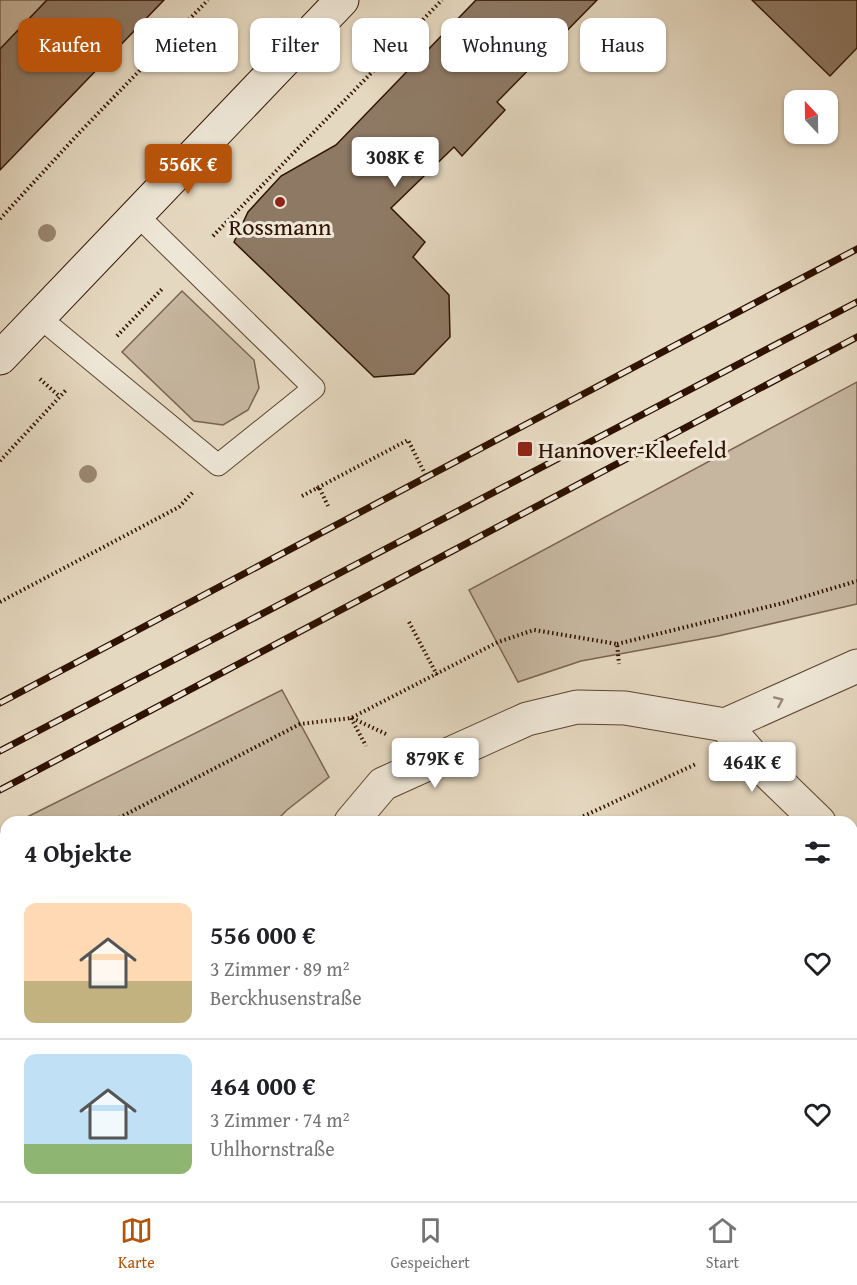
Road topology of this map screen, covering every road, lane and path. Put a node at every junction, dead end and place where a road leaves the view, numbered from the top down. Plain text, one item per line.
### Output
1 (208, 0) edge
2 (342, 0) edge
3 (442, 0) edge
4 (135, 213) junction
5 (0, 219) edge
6 (187, 262) junction
7 (39, 316) junction
8 (0, 358) edge
9 (93, 361) junction
10 (0, 461) edge
11 (218, 465) junction
12 (425, 474) dead end
13 (328, 506) dead end
14 (857, 581) edge
15 (0, 602) edge
16 (409, 622) dead end
17 (617, 644) junction
18 (857, 666) edge
19 (437, 675) junction
20 (625, 708) junction
21 (733, 735) junction
22 (123, 816) edge
23 (356, 816) edge
24 (582, 816) edge
25 (813, 816) edge

1 - 5 path
2 - 4 street
3 - 6 path
4 - 6 lane
4 - 7 street
6 - 9 path
6 - 11 lane
7 - 8 street
7 - 9 lane
9 - 10 path
9 - 11 lane
11 - 15 path
12 - 13 path
14 - 17 path
16 - 19 path
17 - 19 path
17 - 20 path
21 -> 18 street
19 - 22 path
20 - 21 street
20 - 23 street
21 - 24 path
21 - 25 street

